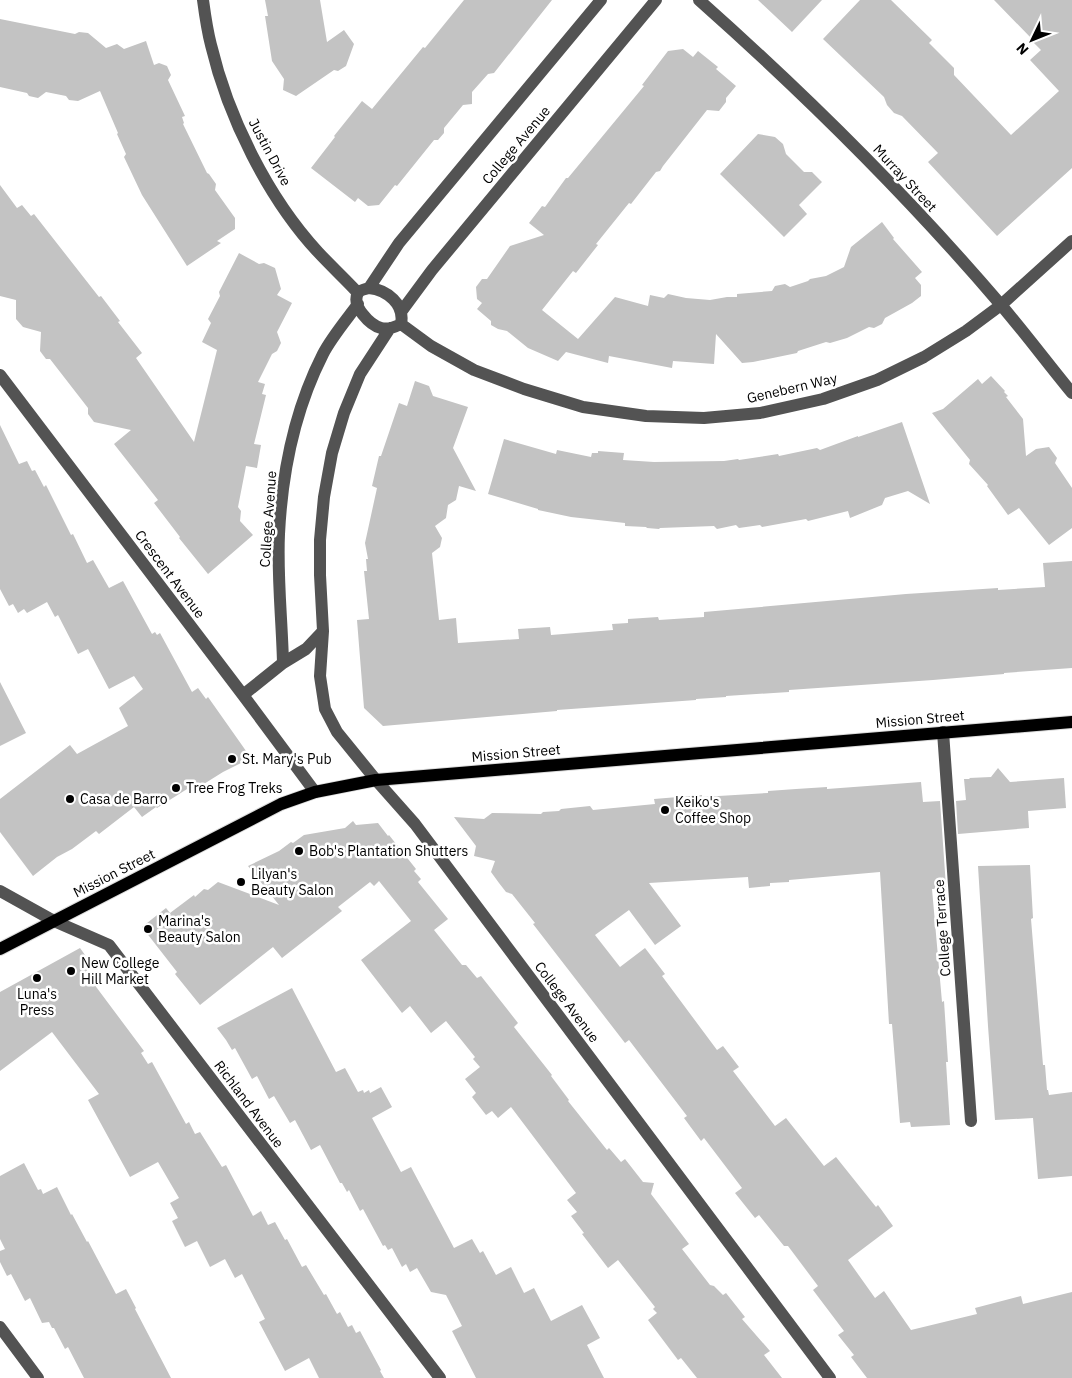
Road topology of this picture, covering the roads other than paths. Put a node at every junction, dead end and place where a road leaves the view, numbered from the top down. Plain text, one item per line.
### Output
1 (203, 0) edge
2 (601, 0) edge
3 (656, 0) edge
4 (699, 0) edge
5 (1072, 241) edge
6 (362, 295) junction
7 (1001, 305) junction
8 (397, 321) junction
9 (0, 375) edge
10 (1072, 393) edge
11 (323, 631) junction
12 (283, 663) junction
13 (243, 695) junction
14 (1072, 722) edge
15 (943, 732) junction
16 (376, 780) junction
17 (315, 792) junction
18 (0, 891) edge
19 (54, 921) junction
20 (0, 950) edge
21 (971, 1121) dead end
22 (0, 1327) edge
23 (38, 1378) edge
24 (440, 1378) edge
25 (830, 1378) edge

1 - 6 street, Justin Drive
2 - 6 street, College Avenue
3 - 8 street, College Avenue
4 - 7 street, Murray Street
5 - 7 street, Genebern Way
6 - 8 street
6 - 8 street
6 - 12 street, College Avenue
7 - 8 street, Genebern Way
7 - 10 street, Murray Street
8 - 11 street, College Avenue
9 - 13 street, Crescent Avenue
11 - 12 street
11 - 16 street, College Avenue
12 - 13 street
13 - 17 street, Crescent Avenue
14 - 15 main road, Mission Street
15 - 16 main road, Mission Street
15 - 21 street, College Terrace
16 - 17 main road, Mission Street
16 - 25 street, College Avenue
17 - 19 main road, Mission Street
18 - 19 street, Richland Avenue
19 - 20 main road, Mission Street
19 - 24 street, Richland Avenue
22 - 23 street

